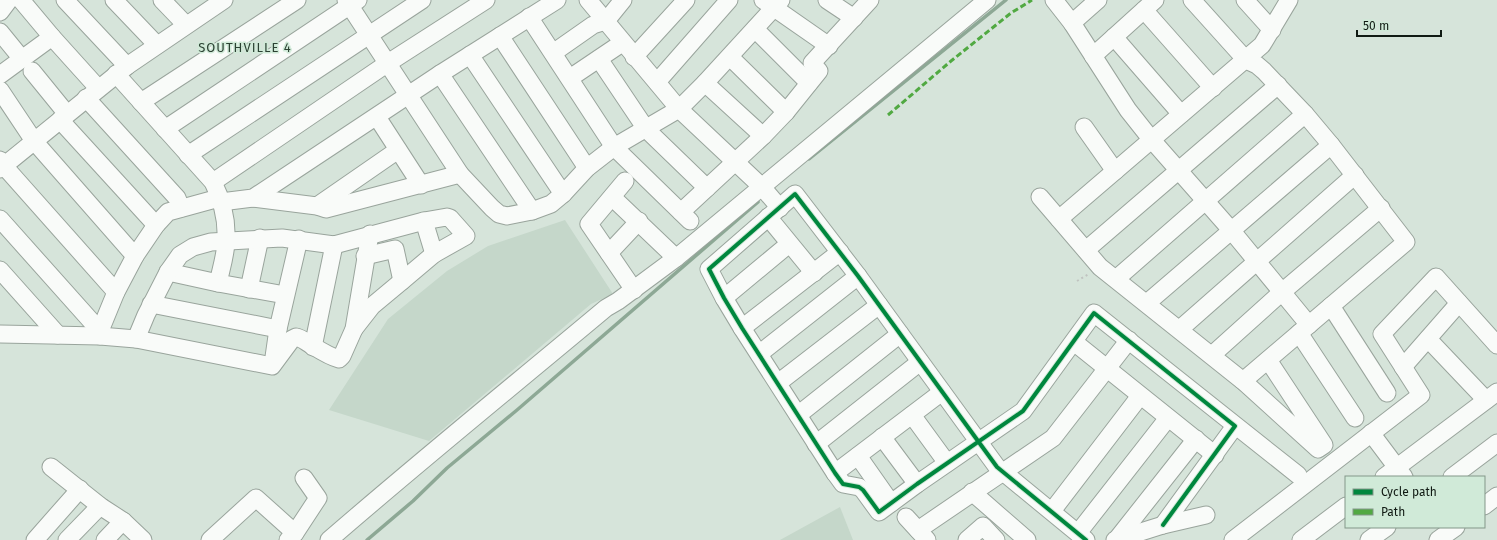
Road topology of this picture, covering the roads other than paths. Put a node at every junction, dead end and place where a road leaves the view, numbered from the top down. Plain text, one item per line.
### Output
1 (9, 0) edge
2 (22, 0) edge
3 (65, 0) edge
4 (114, 0) edge
5 (162, 0) edge
6 (296, 0) edge
7 (422, 0) edge
8 (486, 0) edge
9 (556, 0) edge
10 (588, 0) edge
11 (623, 0) edge
12 (686, 0) edge
13 (729, 0) edge
14 (827, 0) edge
15 (870, 0) edge
16 (987, 0) edge
17 (1054, 0) edge
18 (1098, 0) edge
19 (1192, 0) edge
20 (1245, 0) edge
21 (1289, 0) edge
22 (218, 2) edge
23 (351, 2) edge
24 (773, 2) edge
25 (1150, 5) edge
26 (0, 12) edge
27 (529, 17) junction
28 (854, 18) junction
29 (606, 21) junction
30 (1072, 23) junction
31 (186, 25) junction
32 (755, 29) junction
33 (1272, 30) junction
34 (0, 32) edge
35 (369, 35) junction
36 (500, 36) junction
37 (52, 37) junction
38 (1114, 37) junction
39 (622, 43) junction
40 (157, 45) junction
41 (829, 46) junction
42 (553, 53) junction
43 (470, 55) junction
44 (1093, 56) junction
45 (634, 57) junction
46 (730, 57) junction
47 (599, 58) junction
48 (1246, 60) junction
49 (388, 63) junction
50 (27, 65) junction
51 (122, 70) junction
52 (440, 74) junction
53 (0, 75) edge
54 (570, 78) junction
55 (657, 82) junction
56 (706, 83) junction
57 (810, 83) junction
58 (1278, 85) junction
59 (1213, 88) junction
60 (0, 90) edge
61 (92, 93) junction
62 (409, 95) junction
63 (141, 102) junction
64 (679, 109) junction
65 (786, 112) junction
66 (1181, 114) junction
67 (1305, 114) junction
68 (63, 117) junction
69 (377, 117) junction
70 (1084, 126) dead end
71 (165, 129) junction
72 (646, 129) junction
73 (763, 136) junction
74 (1151, 139) junction
75 (34, 141) junction
76 (1331, 145) junction
77 (614, 147) junction
78 (398, 150) junction
79 (188, 155) junction
80 (735, 163) junction
81 (1, 165) edge
82 (587, 168) junction
83 (1115, 171) junction
84 (1179, 171) junction
85 (460, 174) junction
86 (1355, 175) junction
87 (625, 181) dead end
88 (213, 182) junction
89 (421, 184) junction
90 (762, 187) junction
91 (707, 188) junction
92 (563, 194) junction
93 (612, 197) junction
94 (1040, 197) dead end
95 (253, 198) junction
96 (220, 200) junction
97 (1205, 201) junction
98 (317, 206) junction
99 (181, 208) junction
100 (1381, 208) junction
101 (532, 211) junction
102 (774, 212) junction
103 (0, 219) edge
104 (1059, 219) junction
105 (424, 221) junction
106 (639, 221) junction
107 (156, 225) junction
108 (1231, 230) junction
109 (370, 234) junction
110 (260, 238) junction
111 (299, 240) junction
112 (226, 241) junction
113 (789, 244) junction
114 (334, 245) junction
115 (1086, 250) junction
116 (840, 252) junction
117 (609, 253) junction
118 (434, 254) junction
119 (135, 256) junction
120 (365, 256) junction
121 (676, 258) junction
122 (1257, 262) junction
123 (0, 270) edge
124 (168, 272) junction
125 (814, 273) junction
126 (858, 276) junction
127 (1116, 279) junction
128 (402, 281) junction
129 (218, 283) junction
130 (249, 289) junction
131 (634, 290) junction
132 (116, 292) junction
133 (1282, 292) junction
134 (285, 295) junction
135 (724, 298) junction
136 (1147, 303) junction
137 (1459, 303) junction
138 (151, 304) junction
139 (879, 305) junction
140 (1331, 306) junction
141 (742, 328) junction
142 (278, 329) junction
143 (354, 329) junction
144 (1180, 329) junction
145 (1304, 329) junction
146 (3, 331) edge
147 (100, 334) junction
148 (900, 334) junction
149 (58, 335) junction
150 (136, 339) junction
151 (1428, 339) junction
152 (1129, 340) junction
153 (1074, 342) junction
154 (1497, 345) edge
155 (313, 347) junction
156 (759, 354) junction
157 (1212, 355) junction
158 (1268, 360) junction
159 (920, 362) junction
160 (272, 366) junction
161 (1403, 367) junction
162 (1107, 368) junction
163 (1243, 380) junction
164 (778, 383) junction
165 (942, 392) junction
166 (1387, 393) dead end
167 (1140, 396) junction
168 (1492, 396) edge
169 (1298, 406) junction
170 (798, 415) junction
171 (912, 415) junction
172 (1282, 416) junction
173 (1168, 418) junction
174 (1355, 418) dead end
175 (1235, 426) junction
176 (1371, 433) junction
177 (882, 438) junction
178 (1196, 439) junction
179 (978, 441) junction
180 (1497, 443) edge
181 (816, 444) junction
182 (1215, 455) junction
183 (858, 456) junction
184 (947, 463) junction
185 (51, 468) dead end
186 (1003, 472) junction
187 (835, 473) junction
188 (1395, 474) edge
189 (1298, 475) dead end
190 (1453, 476) edge
191 (304, 478) dead end
192 (917, 484) junction
193 (80, 489) junction
194 (972, 492) junction
195 (1497, 496) edge
196 (891, 503) junction
197 (1485, 505) edge
198 (100, 506) junction
199 (1345, 507) edge
200 (1052, 511) junction
201 (1206, 515) dead end
202 (906, 517) dead end
203 (122, 521) junction
204 (1163, 525) junction
205 (1385, 528) edge
206 (922, 535) edge
207 (292, 536) edge
208 (1082, 537) edge
209 (140, 539) edge
210 (35, 540) edge
211 (67, 540) edge
212 (105, 540) edge
213 (210, 540) edge
214 (329, 540) edge
215 (967, 540) edge
216 (996, 540) edge
217 (1027, 540) edge
218 (1115, 540) edge
219 (1233, 540) edge
220 (1301, 540) edge
221 (1369, 540) edge

1 - 26 street
2 - 37 street
3 - 51 street
4 - 40 street
5 - 31 street
6 - 63 street
7 - 35 street
8 - 49 street
9 - 27 street
10 - 29 street
11 - 29 street
12 - 45 street
13 - 55 street
14 - 28 street
15 - 28 street
16 - 90 street
17 - 30 street
18 - 30 street
19 - 48 street
20 - 33 street
21 - 33 street
22 - 31 street
23 - 35 street
23 - 71 street
24 - 32 street
24 - 41 street
25 - 38 street
25 - 59 street
27 - 36 street
27 - 42 street
28 - 41 street
29 - 39 street
29 - 42 street
30 - 44 street
31 - 40 street
32 - 46 street
32 - 57 street
33 - 48 street
34 - 50 street
35 - 49 street
35 - 79 street
36 - 43 street
36 - 82 street
37 - 50 street
37 - 61 street
38 - 44 street
38 - 66 street
39 - 45 street
39 - 47 street
40 - 51 street
41 - 57 street
42 - 54 street
43 - 52 street
43 - 92 street
44 - 74 street
45 - 55 street
46 - 56 street
46 - 65 street
47 - 54 street
47 - 72 street
48 - 58 street
48 - 59 street
49 - 62 street
49 - 88 street
50 - 53 street
50 - 68 street
51 - 61 street
51 - 63 street
52 - 62 street
52 - 101 street
54 - 77 street
55 - 64 street
56 - 64 street
56 - 73 street
57 - 65 street
58 - 67 street
58 - 84 street
59 - 66 street
60 - 75 street
61 - 68 street
61 - 99 street
62 - 69 street
62 - 85 street
63 - 71 street
64 - 72 street
64 - 80 street
65 - 73 street
66 - 74 street
67 - 76 street
67 - 97 street
68 - 75 street
68 - 107 street
69 - 78 street
69 - 95 street
70 - 83 street
71 - 79 street
72 - 77 street
72 - 91 street
73 - 80 street
74 - 83 street
74 - 84 street
75 - 81 street
75 - 119 street
76 - 86 street
76 - 108 street
77 - 82 street
77 - 91 street
78 - 89 street
78 - 98 street
79 - 88 street
80 - 90 street
80 - 91 street
81 - 132 street
82 - 92 street
83 - 104 street
84 - 97 street
84 - 115 street
85 - 89 street
85 - 101 street
86 - 100 street
86 - 122 street
87 - 93 street
88 - 96 street
89 - 98 street
90 - 102 street
90 - 121 street
92 - 101 street
93 - 106 street
93 - 117 street
94 - 104 street
95 - 96 street
95 - 98 street
96 - 99 street
96 - 112 street
97 - 108 street
97 - 127 street
99 - 107 street
100 - 133 street
100 - 140 street
102 - 113 street
102 - 116 street
102 - 135 street
103 - 147 street
104 - 115 street
105 - 109 street
105 - 118 street
105 - 118 street
106 - 117 street
106 - 121 street
107 - 119 street
108 - 122 street
108 - 136 street
109 - 114 street
109 - 120 street
110 - 111 street
110 - 112 street
110 - 130 street
111 - 114 street
111 - 134 street
112 - 124 street
112 - 129 street
113 - 125 street
113 - 135 street
114 - 155 street
115 - 127 street
116 - 125 street
116 - 126 street
117 - 131 street
118 - 128 street
119 - 132 street
120 - 128 street
120 - 143 street
121 - 131 street
122 - 133 street
122 - 144 street
123 - 149 street
124 - 129 street
124 - 138 street
125 - 141 street
126 - 139 street
126 - 156 street
127 - 136 street
128 - 143 street
129 - 130 street
130 - 134 street
131 - 214 street
132 - 147 street
133 - 145 street
133 - 157 street
134 - 142 street
135 - 141 street
136 - 144 street
137 - 151 street
137 - 154 street
137 - 161 street
138 - 142 street
138 - 150 street
139 - 148 street
139 - 164 street
140 - 145 street
140 - 166 street
141 - 156 street
142 - 160 street
143 - 155 street
144 - 157 street
145 - 158 street
145 - 174 street
146 - 149 street
147 - 149 street
147 - 150 street
148 - 159 street
148 - 170 street
150 - 160 street
151 - 161 street
151 - 168 street
152 - 153 street
152 - 162 street
152 - 175 street
153 - 162 street
153 - 179 street
155 - 160 street
156 - 164 street
157 - 163 street
158 - 163 street
158 - 169 street
159 - 165 street
159 - 181 street
161 - 176 street
162 - 167 street
162 - 186 street
163 - 172 street
164 - 170 street
165 - 171 street
165 - 179 street
167 - 173 street
167 - 200 street
168 - 188 street
169 - 172 street
169 - 172 street
170 - 181 street
171 - 177 street
171 - 184 street
173 - 178 street
173 - 208 street
175 - 182 street
175 - 189 street
176 - 188 street
176 - 219 street
177 - 183 street
177 - 192 street
178 - 182 street
178 - 218 street
179 - 184 street
179 - 186 street
180 - 190 street
181 - 187 street
182 - 204 street
183 - 187 street
183 - 196 street
184 - 192 street
185 - 193 street
186 - 194 street
186 - 200 street
187 - 196 street
191 - 207 street
192 - 196 street
193 - 198 street
193 - 210 street
194 - 206 street
194 - 217 street
195 - 197 street
198 - 203 street
198 - 211 street
199 - 220 street
200 - 208 street
201 - 204 street
202 - 206 street
203 - 209 street
203 - 212 street
204 - 218 street
205 - 221 street
207 - 213 street
215 - 216 street

